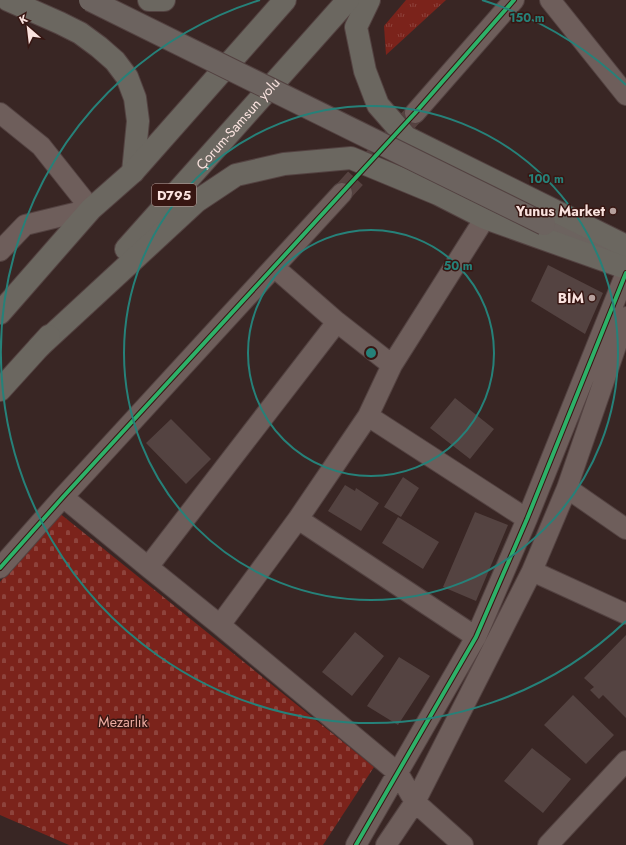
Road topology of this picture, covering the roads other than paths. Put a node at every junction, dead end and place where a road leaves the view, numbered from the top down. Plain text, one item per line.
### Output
1 (8, 0) edge
2 (90, 0) edge
3 (149, 0) edge
4 (164, 0) edge
5 (286, 0) edge
6 (348, 0) edge
7 (369, 0) edge
8 (514, 0) edge
9 (550, 0) edge
10 (626, 95) edge
11 (0, 113) edge
12 (415, 113) tunnel mouth
13 (134, 172) junction
14 (342, 193) tunnel mouth
15 (91, 209) junction
16 (485, 218) junction
17 (0, 251) edge
18 (625, 261) edge
19 (274, 267) junction
20 (0, 313) edge
21 (626, 317) edge
22 (337, 322) junction
23 (39, 347) junction
24 (392, 365) junction
25 (0, 390) edge
26 (368, 416) junction
27 (567, 488) junction
28 (63, 497) junction
29 (527, 519) junction
30 (298, 520) junction
31 (626, 529) edge
32 (148, 567) junction
33 (0, 568) edge
34 (532, 571) junction
35 (626, 614) edge
36 (220, 624) junction
37 (476, 637) junction
38 (626, 761) edge
39 (398, 774) junction
40 (415, 802) junction
41 (356, 845) edge
42 (386, 845) edge
43 (463, 845) edge
44 (548, 845) edge

1 - 13 highway
2 - 18 main road, bridge
3 - 4 highway
5 - 13 highway
6 - 23 highway, Çorum-Samsun yolu / D795
7 - 18 highway
8 - 12 street
9 - 10 street
11 - 15 street
13 - 15 highway
14 - 19 street
15 - 17 street
15 - 20 highway
16 - 18 highway
16 - 23 highway
16 - 24 street
18 - 29 street
19 - 22 street
19 - 28 street
21 - 27 street
22 - 24 street
22 - 32 street
23 - 25 highway, Çorum-Samsun yolu / D795
24 - 26 street
26 - 29 street
26 - 30 street
27 - 31 street
27 - 34 street
28 - 32 street
28 - 33 street
29 - 37 street
30 - 36 street
30 - 37 street
32 - 36 street
34 - 35 street
34 - 40 street
36 - 39 street
37 - 39 street
38 - 44 street
39 - 40 street
39 - 41 street
40 - 42 street
40 - 43 street

